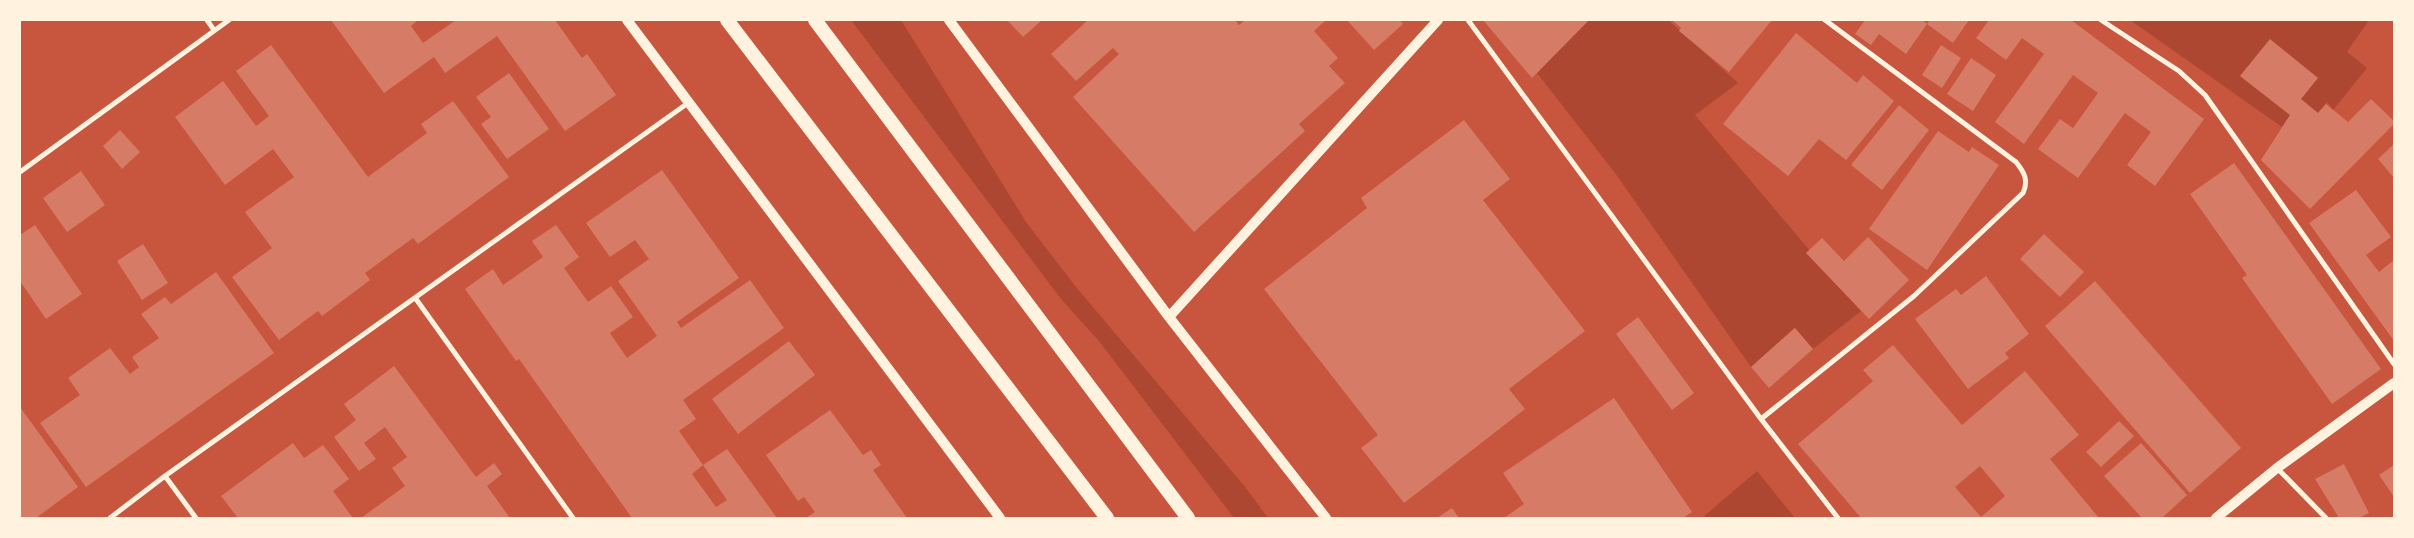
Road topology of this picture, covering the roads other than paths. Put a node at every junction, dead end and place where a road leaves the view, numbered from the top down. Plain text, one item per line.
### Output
1 (207, 20) edge
2 (229, 20) edge
3 (627, 20) edge
4 (727, 20) edge
5 (816, 20) edge
6 (948, 20) edge
7 (1438, 20) edge
8 (1468, 20) edge
9 (1825, 20) edge
10 (2101, 20) edge
11 (214, 30) junction
12 (688, 103) junction
13 (20, 172) edge
14 (416, 299) junction
15 (1169, 317) junction
16 (2394, 364) edge
17 (2394, 383) edge
18 (1761, 419) junction
19 (2277, 468) junction
20 (166, 476) junction
21 (110, 518) edge
22 (196, 518) edge
23 (573, 518) edge
24 (1000, 518) edge
25 (1106, 518) edge
26 (1188, 518) edge
27 (1326, 518) edge
28 (1838, 518) edge
29 (2216, 518) edge
30 (2326, 518) edge

1 - 11 street
2 - 11 street
3 - 12 main road
4 - 25 highway
5 - 26 highway
6 - 15 main road
7 - 15 main road
8 - 18 street
9 - 18 street
10 - 16 street
11 - 13 street
12 - 14 street
12 - 24 main road
14 - 20 street
14 - 23 street
15 - 27 main road
17 - 19 main road
18 - 28 street
19 - 29 main road
19 - 30 street
20 - 21 street
20 - 22 street

